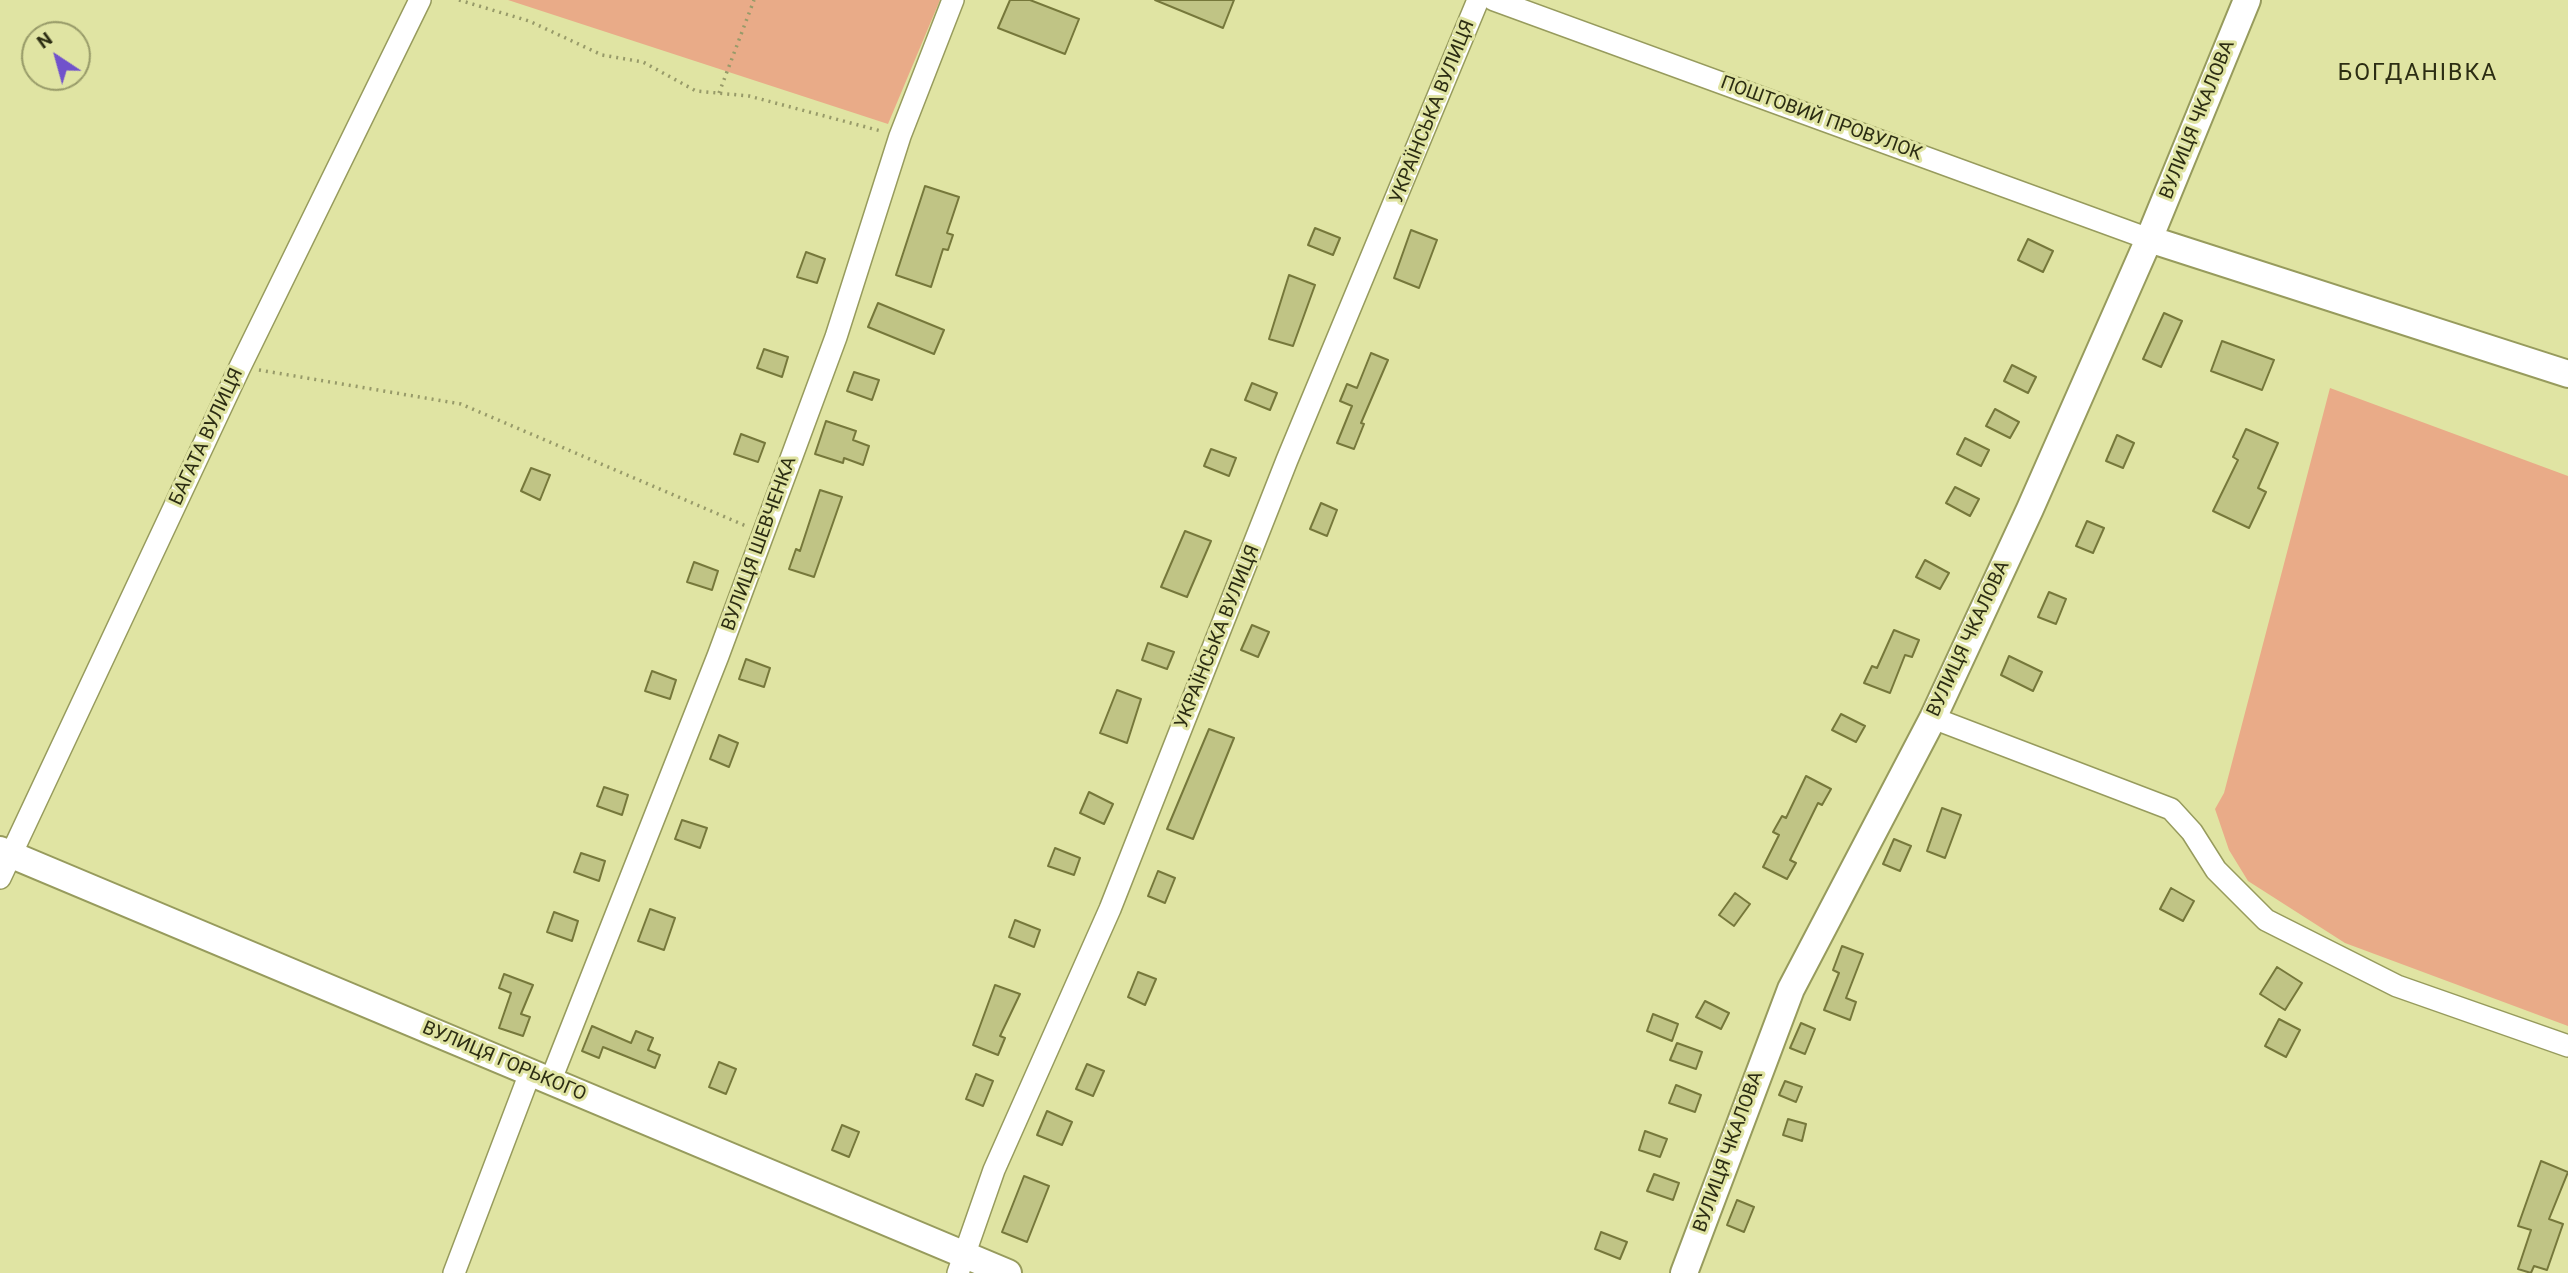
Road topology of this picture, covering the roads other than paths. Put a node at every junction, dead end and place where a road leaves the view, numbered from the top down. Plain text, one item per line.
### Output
1 (420, 0) edge
2 (953, 0) edge
3 (1478, 0) edge
4 (1494, 0) edge
5 (2247, 0) edge
6 (2149, 239) junction
7 (2568, 374) edge
8 (1933, 718) junction
9 (3, 860) edge
10 (2568, 1046) edge
11 (540, 1078) junction
12 (961, 1265) edge
13 (454, 1273) edge
14 (1008, 1273) edge
15 (1684, 1273) edge

1 - 9 street, БАГАТА ВУЛИЦЯ
2 - 11 street, ВУЛИЦЯ ШЕВЧЕНКА
3 - 12 street, УКРАЇНСЬКА ВУЛИЦЯ
4 - 6 street, ПОШТОВИЙ ПРОВУЛОК
5 - 6 street, ВУЛИЦЯ ЧКАЛОВА
6 - 7 street
6 - 8 street, ВУЛИЦЯ ЧКАЛОВА
8 - 10 street
8 - 15 street, ВУЛИЦЯ ЧКАЛОВА
9 - 11 street, ВУЛИЦЯ ГОРЬКОГО
11 - 12 street, ВУЛИЦЯ ГОРЬКОГО
11 - 13 street, ВУЛИЦЯ ШЕВЧЕНКА
12 - 14 street, ВУЛИЦЯ ГОРЬКОГО

